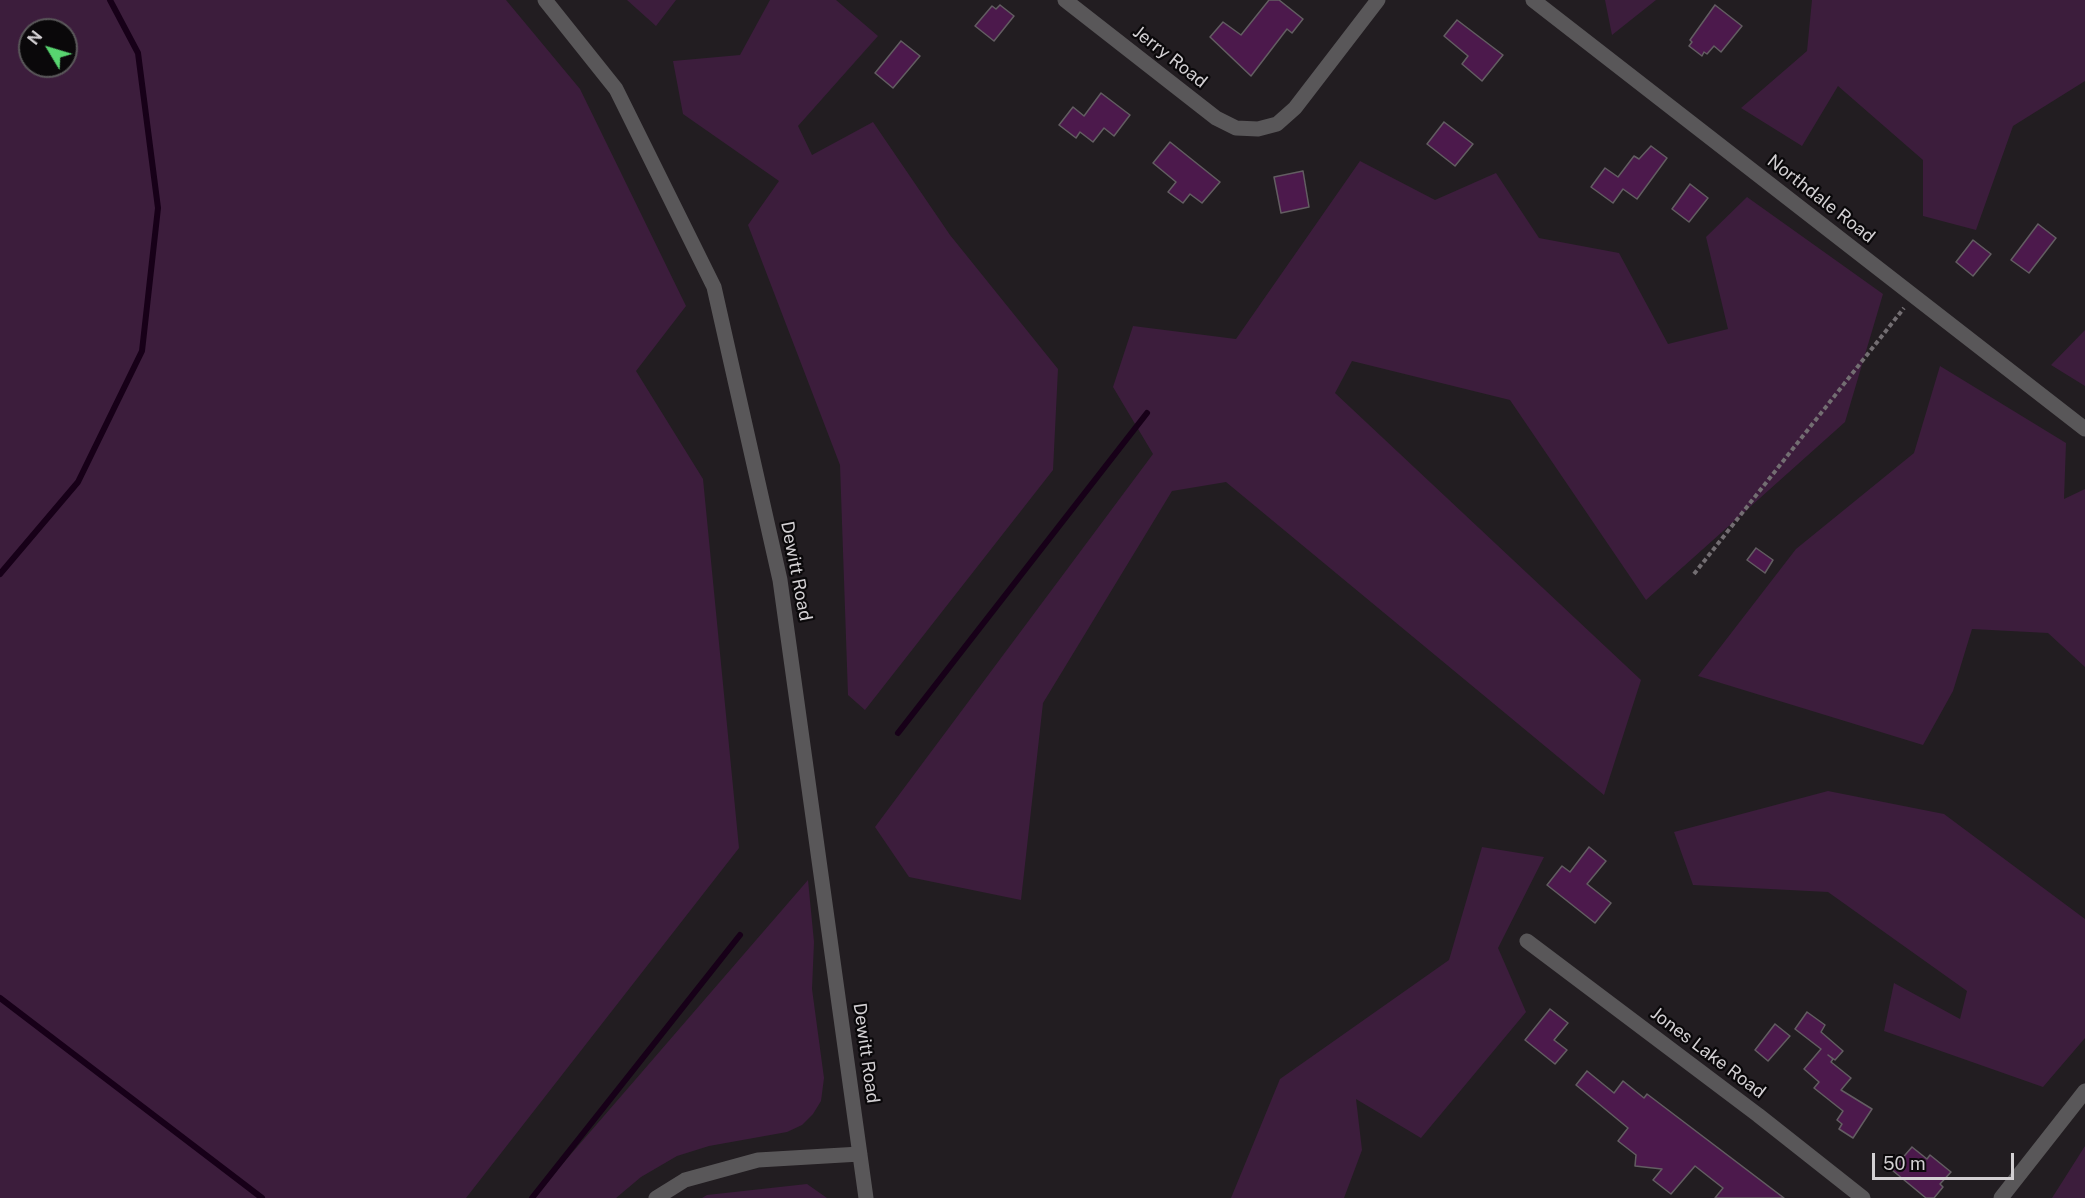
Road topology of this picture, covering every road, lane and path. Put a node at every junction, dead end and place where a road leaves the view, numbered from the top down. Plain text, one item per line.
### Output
1 (545, 0) edge
2 (1065, 0) edge
3 (1378, 0) edge
4 (1533, 0) edge
5 (1914, 296) junction
6 (2085, 429) edge
7 (1694, 574) dead end
8 (1527, 941) dead end
9 (2085, 1091) edge
10 (860, 1154) junction
11 (656, 1198) edge
12 (866, 1198) edge
13 (1863, 1198) edge
14 (2001, 1198) edge

1 - 10 street, Dewitt Road
2 - 3 street, Jerry Road
4 - 5 street, Northdale Road
5 - 6 street, Northdale Road
5 - 7 path
8 - 13 street, Jones Lake Road
9 - 14 street
10 - 11 street
10 - 12 street, Dewitt Road

